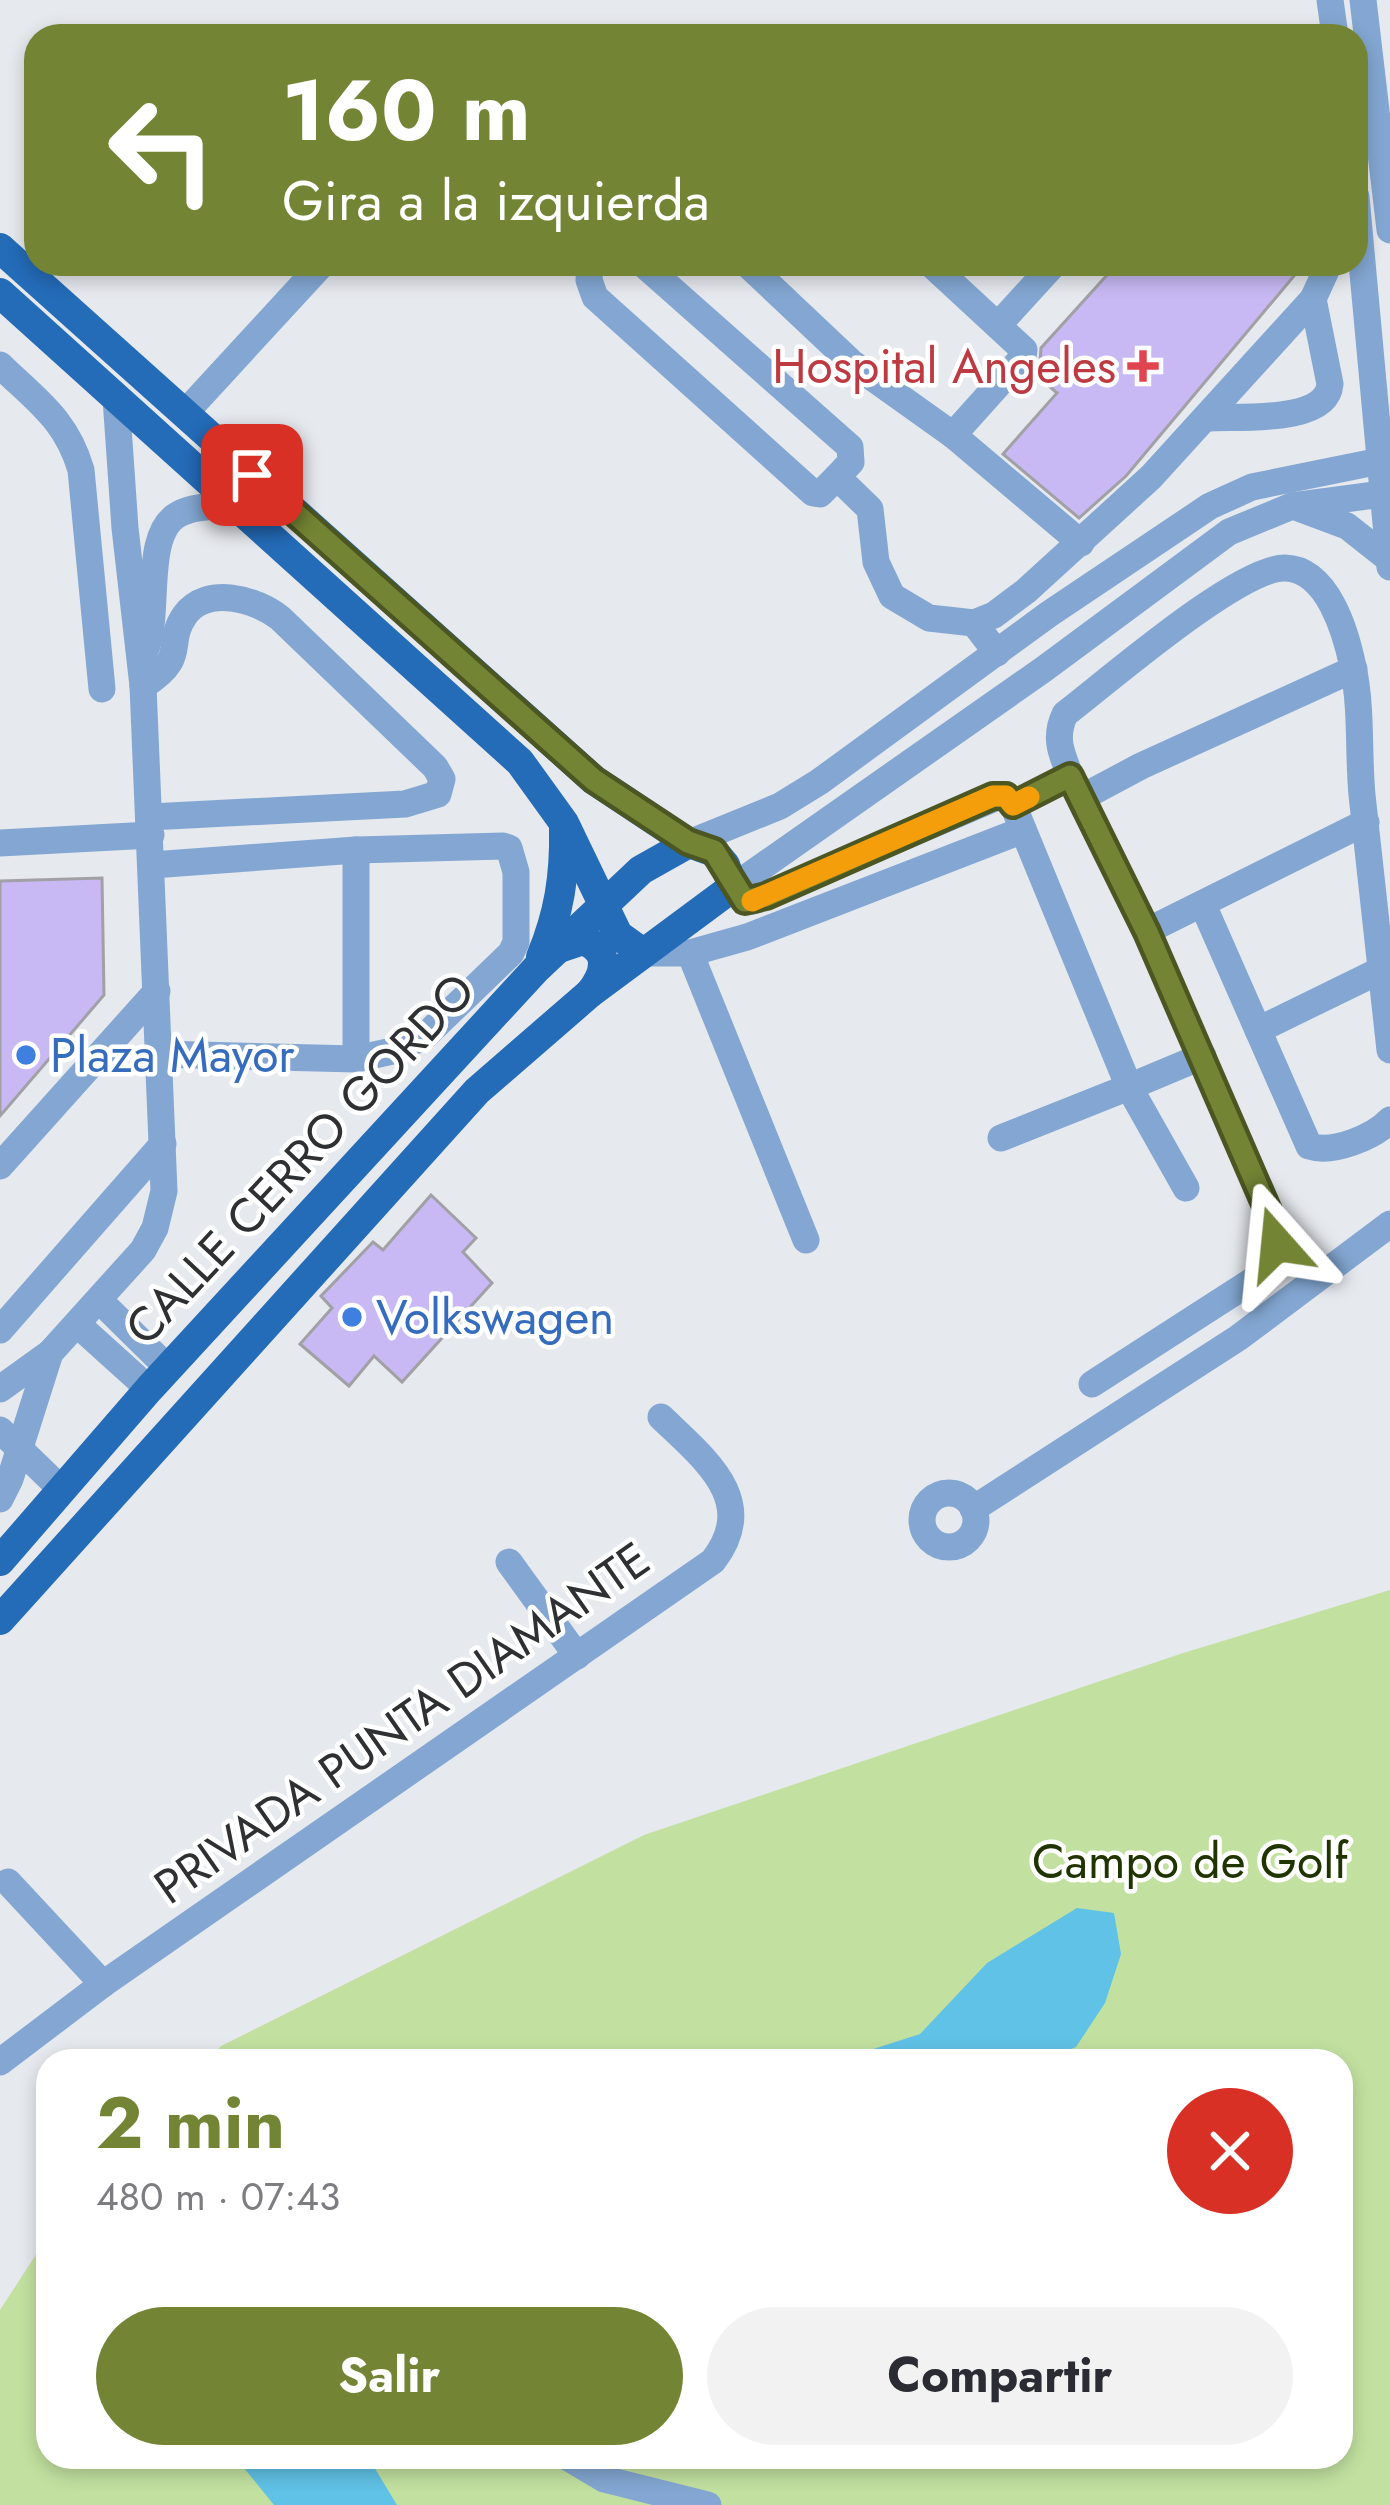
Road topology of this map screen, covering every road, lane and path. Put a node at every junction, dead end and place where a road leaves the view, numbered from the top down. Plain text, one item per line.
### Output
1 (1368, 43) edge
2 (1390, 230) edge
3 (0, 248) edge
4 (24, 270) edge
5 (31, 276) edge
6 (311, 276) edge
7 (589, 276) edge
8 (658, 276) edge
9 (760, 276) edge
10 (944, 276) edge
11 (1043, 276) edge
12 (1365, 276) edge
13 (1322, 277) edge
14 (0, 293) edge
15 (999, 325) junction
16 (0, 365) edge
17 (116, 398) junction
18 (184, 414) junction
19 (1208, 418) junction
20 (953, 435) junction
21 (1385, 460) edge
22 (837, 477) junction
23 (1388, 493) edge
24 (236, 506) junction
25 (1292, 506) junction
26 (1081, 543) junction
27 (1390, 564) edge
28 (974, 623) junction
29 (997, 653) junction
30 (1354, 669) junction
31 (142, 673) junction
32 (102, 689) dead end
33 (1076, 787) junction
34 (1018, 818) junction
35 (1366, 822) junction
36 (564, 824) junction
37 (151, 826) junction
38 (0, 842) edge
39 (688, 842) junction
40 (356, 850) junction
41 (152, 865) junction
42 (739, 894) junction
43 (604, 905) junction
44 (1203, 905) junction
45 (1147, 932) junction
46 (747, 937) junction
47 (559, 948) junction
48 (643, 953) junction
49 (690, 953) junction
50 (536, 969) junction
51 (1382, 970) junction
52 (158, 991) junction
53 (590, 993) junction
54 (1258, 1030) junction
55 (1390, 1050) edge
56 (160, 1054) junction
57 (1203, 1056) junction
58 (356, 1059) junction
59 (1129, 1087) junction
60 (1390, 1120) edge
61 (1001, 1138) dead end
62 (163, 1144) junction
63 (0, 1166) edge
64 (1186, 1188) dead end
65 (1390, 1224) edge
66 (806, 1240) dead end
67 (99, 1300) junction
68 (77, 1324) junction
69 (0, 1330) edge
70 (50, 1352) junction
71 (159, 1379) junction
72 (1092, 1384) dead end
73 (0, 1393) edge
74 (661, 1417) dead end
75 (15, 1434) edge
76 (61, 1489) junction
77 (0, 1499) edge
78 (974, 1509) dead end
79 (0, 1561) edge
80 (509, 1562) dead end
81 (0, 1620) edge
82 (578, 1656) junction
83 (8, 1882) dead end
84 (103, 1984) junction
85 (0, 2062) edge
86 (587, 2469) edge
87 (708, 2505) edge

1 - 2 street
3 - 4 main road
5 - 18 main road
6 - 18 street
7 - 22 street
8 - 22 street
9 - 20 street
10 - 15 street
11 - 15 street
12 - 21 street
13 - 19 street
13 - 19 street
14 - 17 main road
15 - 20 street
16 - 32 street
17 - 24 main road
17 - 31 street
18 - 39 main road
19 - 26 street
20 - 26 street
21 - 23 street
21 - 29 street
22 - 28 street
23 - 25 street
23 - 27 street
24 - 31 street
24 - 36 main road
25 - 27 street
25 - 42 street
26 - 28 street
28 - 29 street
29 - 39 street
30 - 33 street
30 - 33 street
30 - 35 street
31 - 37 street
31 - 37 street
33 - 34 street
33 - 45 street
34 - 42 street
34 - 46 street
34 - 59 street
35 - 44 street
35 - 51 street
36 - 43 main road
36 - 50 main road
37 - 38 street
37 - 41 street
39 - 42 main road
39 - 43 main road, CALLE CERRO GORDO
40 - 41 street
40 - 58 street
40 - 58 street
41 - 52 street
42 - 46 street
42 - 48 main road, CALLE CERRO GORDO
43 - 47 main road, CALLE CERRO GORDO
43 - 48 main road
44 - 45 street
44 - 54 street
45 - 57 street
46 - 49 street
47 - 50 main road, CALLE CERRO GORDO
47 - 53 main road
48 - 49 street
48 - 53 main road, CALLE CERRO GORDO
49 - 66 street
50 - 71 main road, CALLE CERRO GORDO
51 - 54 street
51 - 55 street
52 - 56 street
52 - 63 street
53 - 81 main road, CALLE CERRO GORDO
54 - 60 street
56 - 58 street
56 - 62 street
57 - 59 street
57 - 72 street
59 - 61 street
59 - 64 street
62 - 67 street
62 - 69 street
65 - 78 street
67 - 68 street
67 - 71 street
68 - 70 street
68 - 71 street
70 - 73 street
70 - 75 street
71 - 76 main road, CALLE CERRO GORDO
73 - 75 street
74 - 82 street, PRIVADA PUNTA DIAMANTE
75 - 76 street
75 - 77 street
76 - 79 main road, CALLE CERRO GORDO
80 - 82 street
82 - 84 street, PRIVADA PUNTA DIAMANTE
83 - 84 street
84 - 85 street, PRIVADA PUNTA DIAMANTE
86 - 87 street

